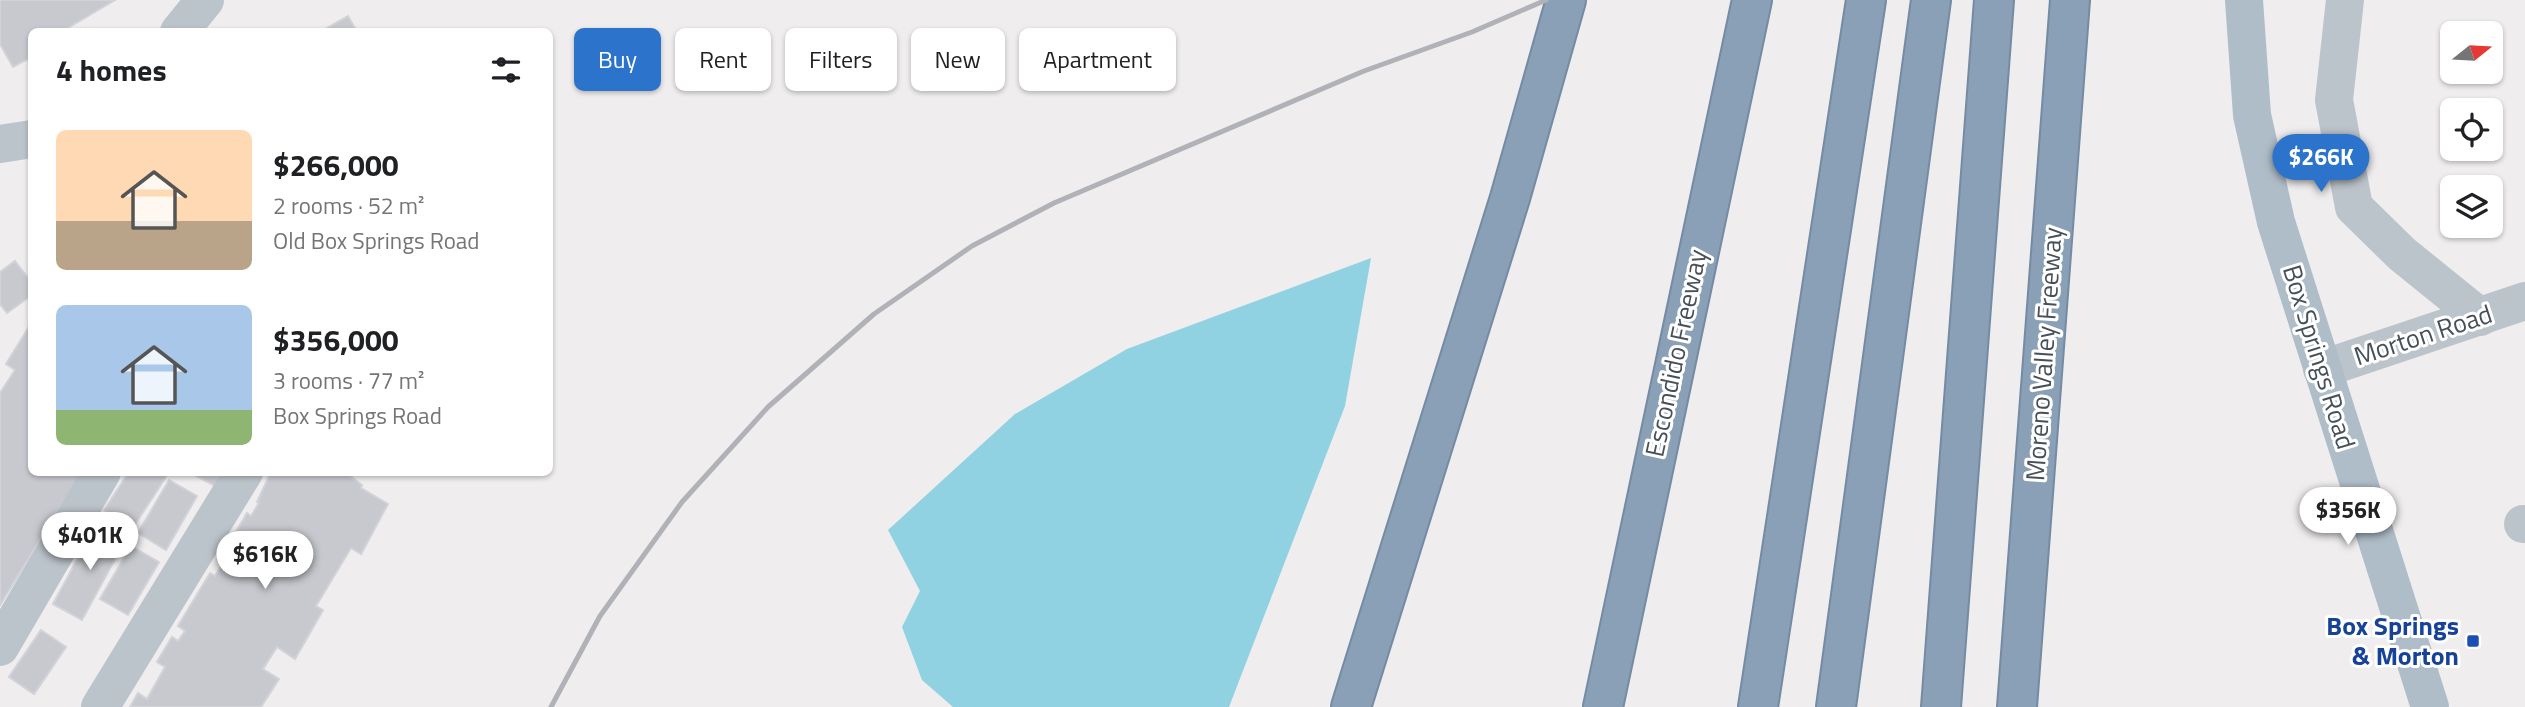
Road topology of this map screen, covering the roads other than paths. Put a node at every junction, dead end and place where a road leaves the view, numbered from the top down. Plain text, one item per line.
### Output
1 (205, 0) edge
2 (1566, 0) edge
3 (1752, 0) edge
4 (1866, 0) edge
5 (1931, 0) edge
6 (1994, 0) edge
7 (2070, 0) edge
8 (2244, 0) edge
9 (2345, 0) edge
10 (182, 28) edge
11 (28, 140) edge
12 (0, 144) edge
13 (2525, 301) edge
14 (2480, 317) junction
15 (2322, 369) junction
16 (100, 476) edge
17 (242, 476) edge
18 (0, 647) edge
19 (100, 707) edge
20 (1351, 707) edge
21 (1603, 707) edge
22 (1758, 707) edge
23 (1836, 707) edge
24 (1941, 707) edge
25 (2017, 707) edge
26 (2430, 707) edge

1 - 10 street
2 - 20 highway
3 - 21 highway, Escondido Freeway
4 - 22 highway
5 - 23 highway
6 - 24 highway
7 - 25 highway, Moreno Valley Freeway
8 - 15 main road, Box Springs Road
9 - 14 street
11 - 12 street
13 - 14 street, Morton Road
14 - 15 street, Morton Road
15 - 26 main road, Box Springs Road
16 - 18 street
17 - 19 street

